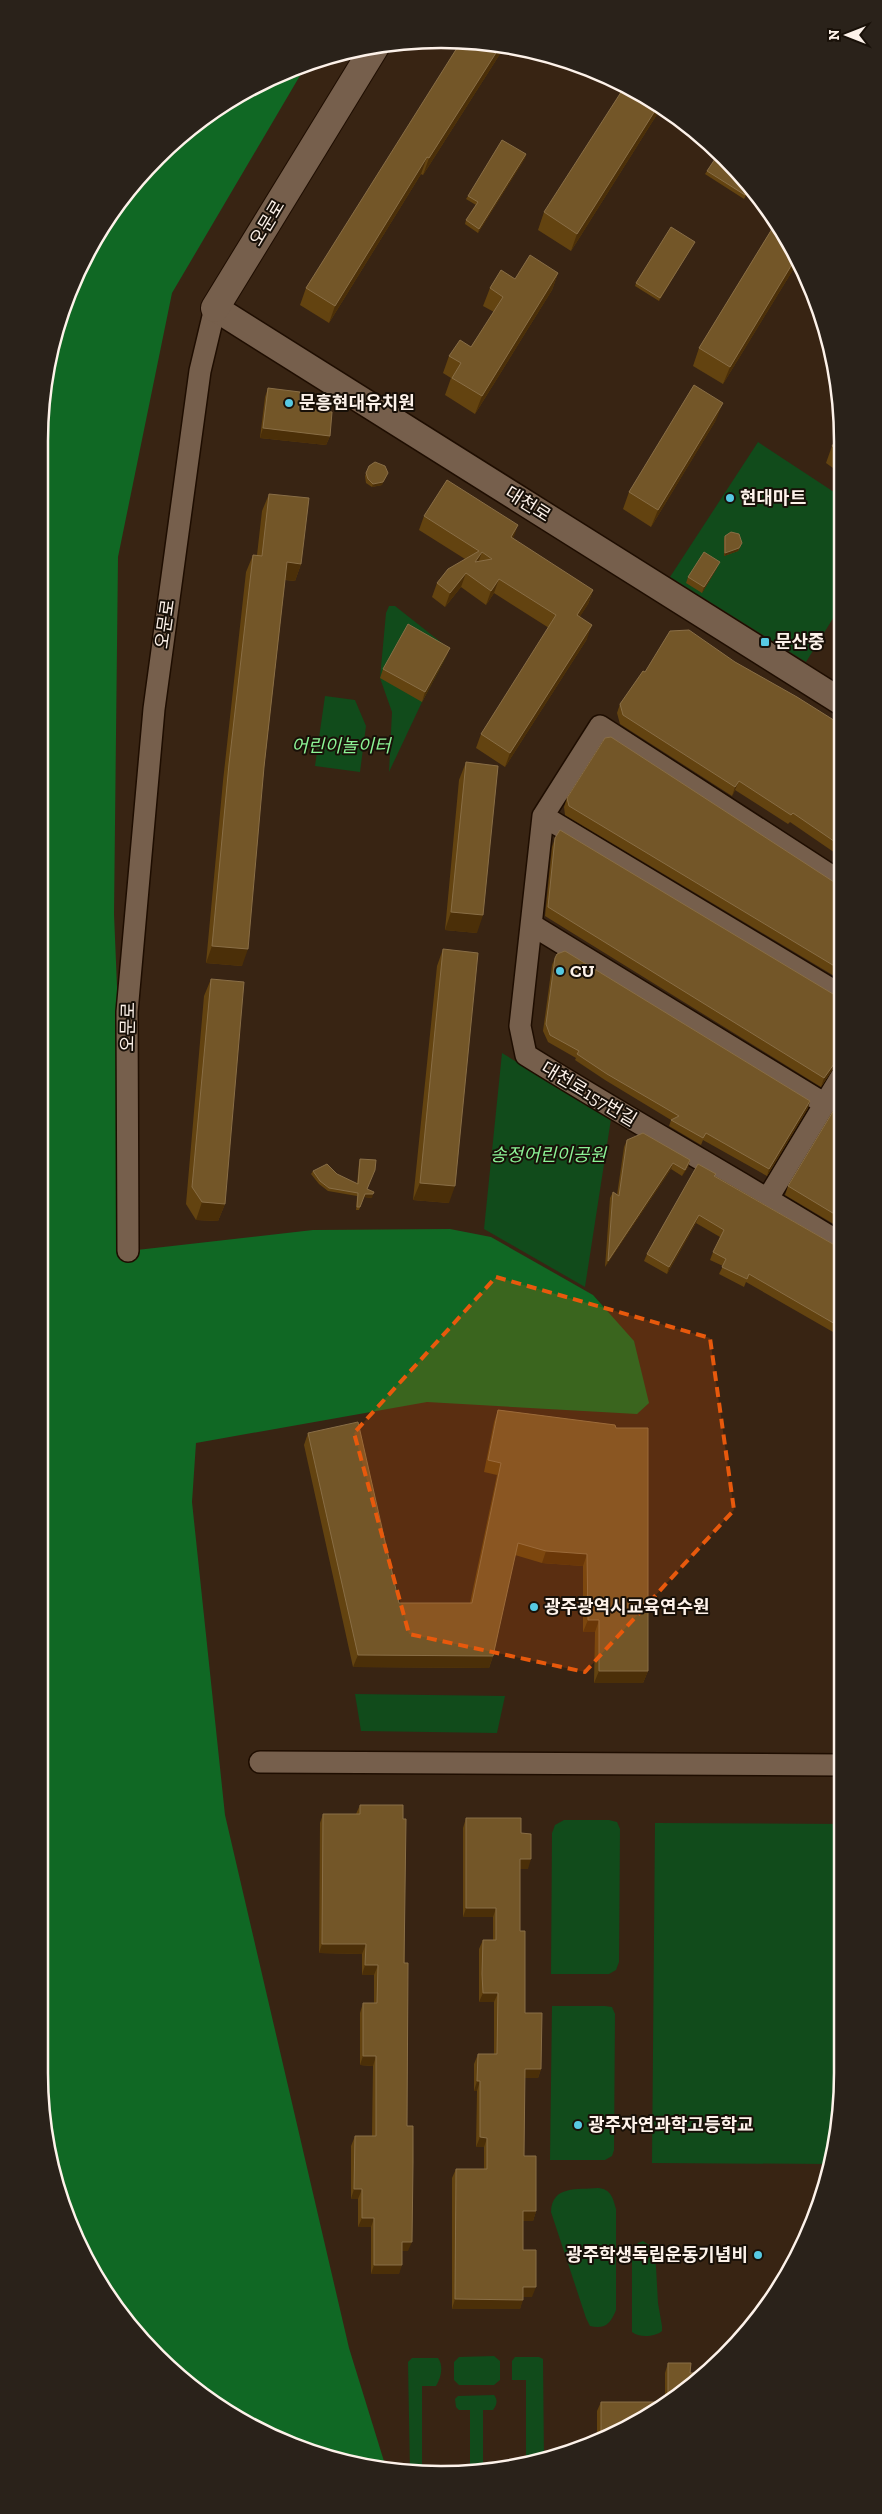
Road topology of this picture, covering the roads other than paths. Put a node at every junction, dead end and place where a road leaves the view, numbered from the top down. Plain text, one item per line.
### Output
1 (370, 54) edge
2 (215, 308) junction
3 (834, 697) edge
4 (543, 816) junction
5 (834, 878) edge
6 (532, 925) junction
7 (834, 990) edge
8 (834, 1089) edge
9 (825, 1104) junction
10 (768, 1198) junction
11 (834, 1239) edge
12 (128, 1251) dead end
13 (260, 1762) dead end
14 (834, 1765) edge

1 - 2 main road, 오문로
2 - 3 street, 대천로
2 - 12 street, 오문로
4 - 5 street, 대천로157번길
4 - 6 street, 대천로157번길
4 - 7 street
6 - 9 street
6 - 10 street, 대천로157번길
8 - 9 street
9 - 10 street
10 - 11 street, 대천로157번길
13 - 14 street

